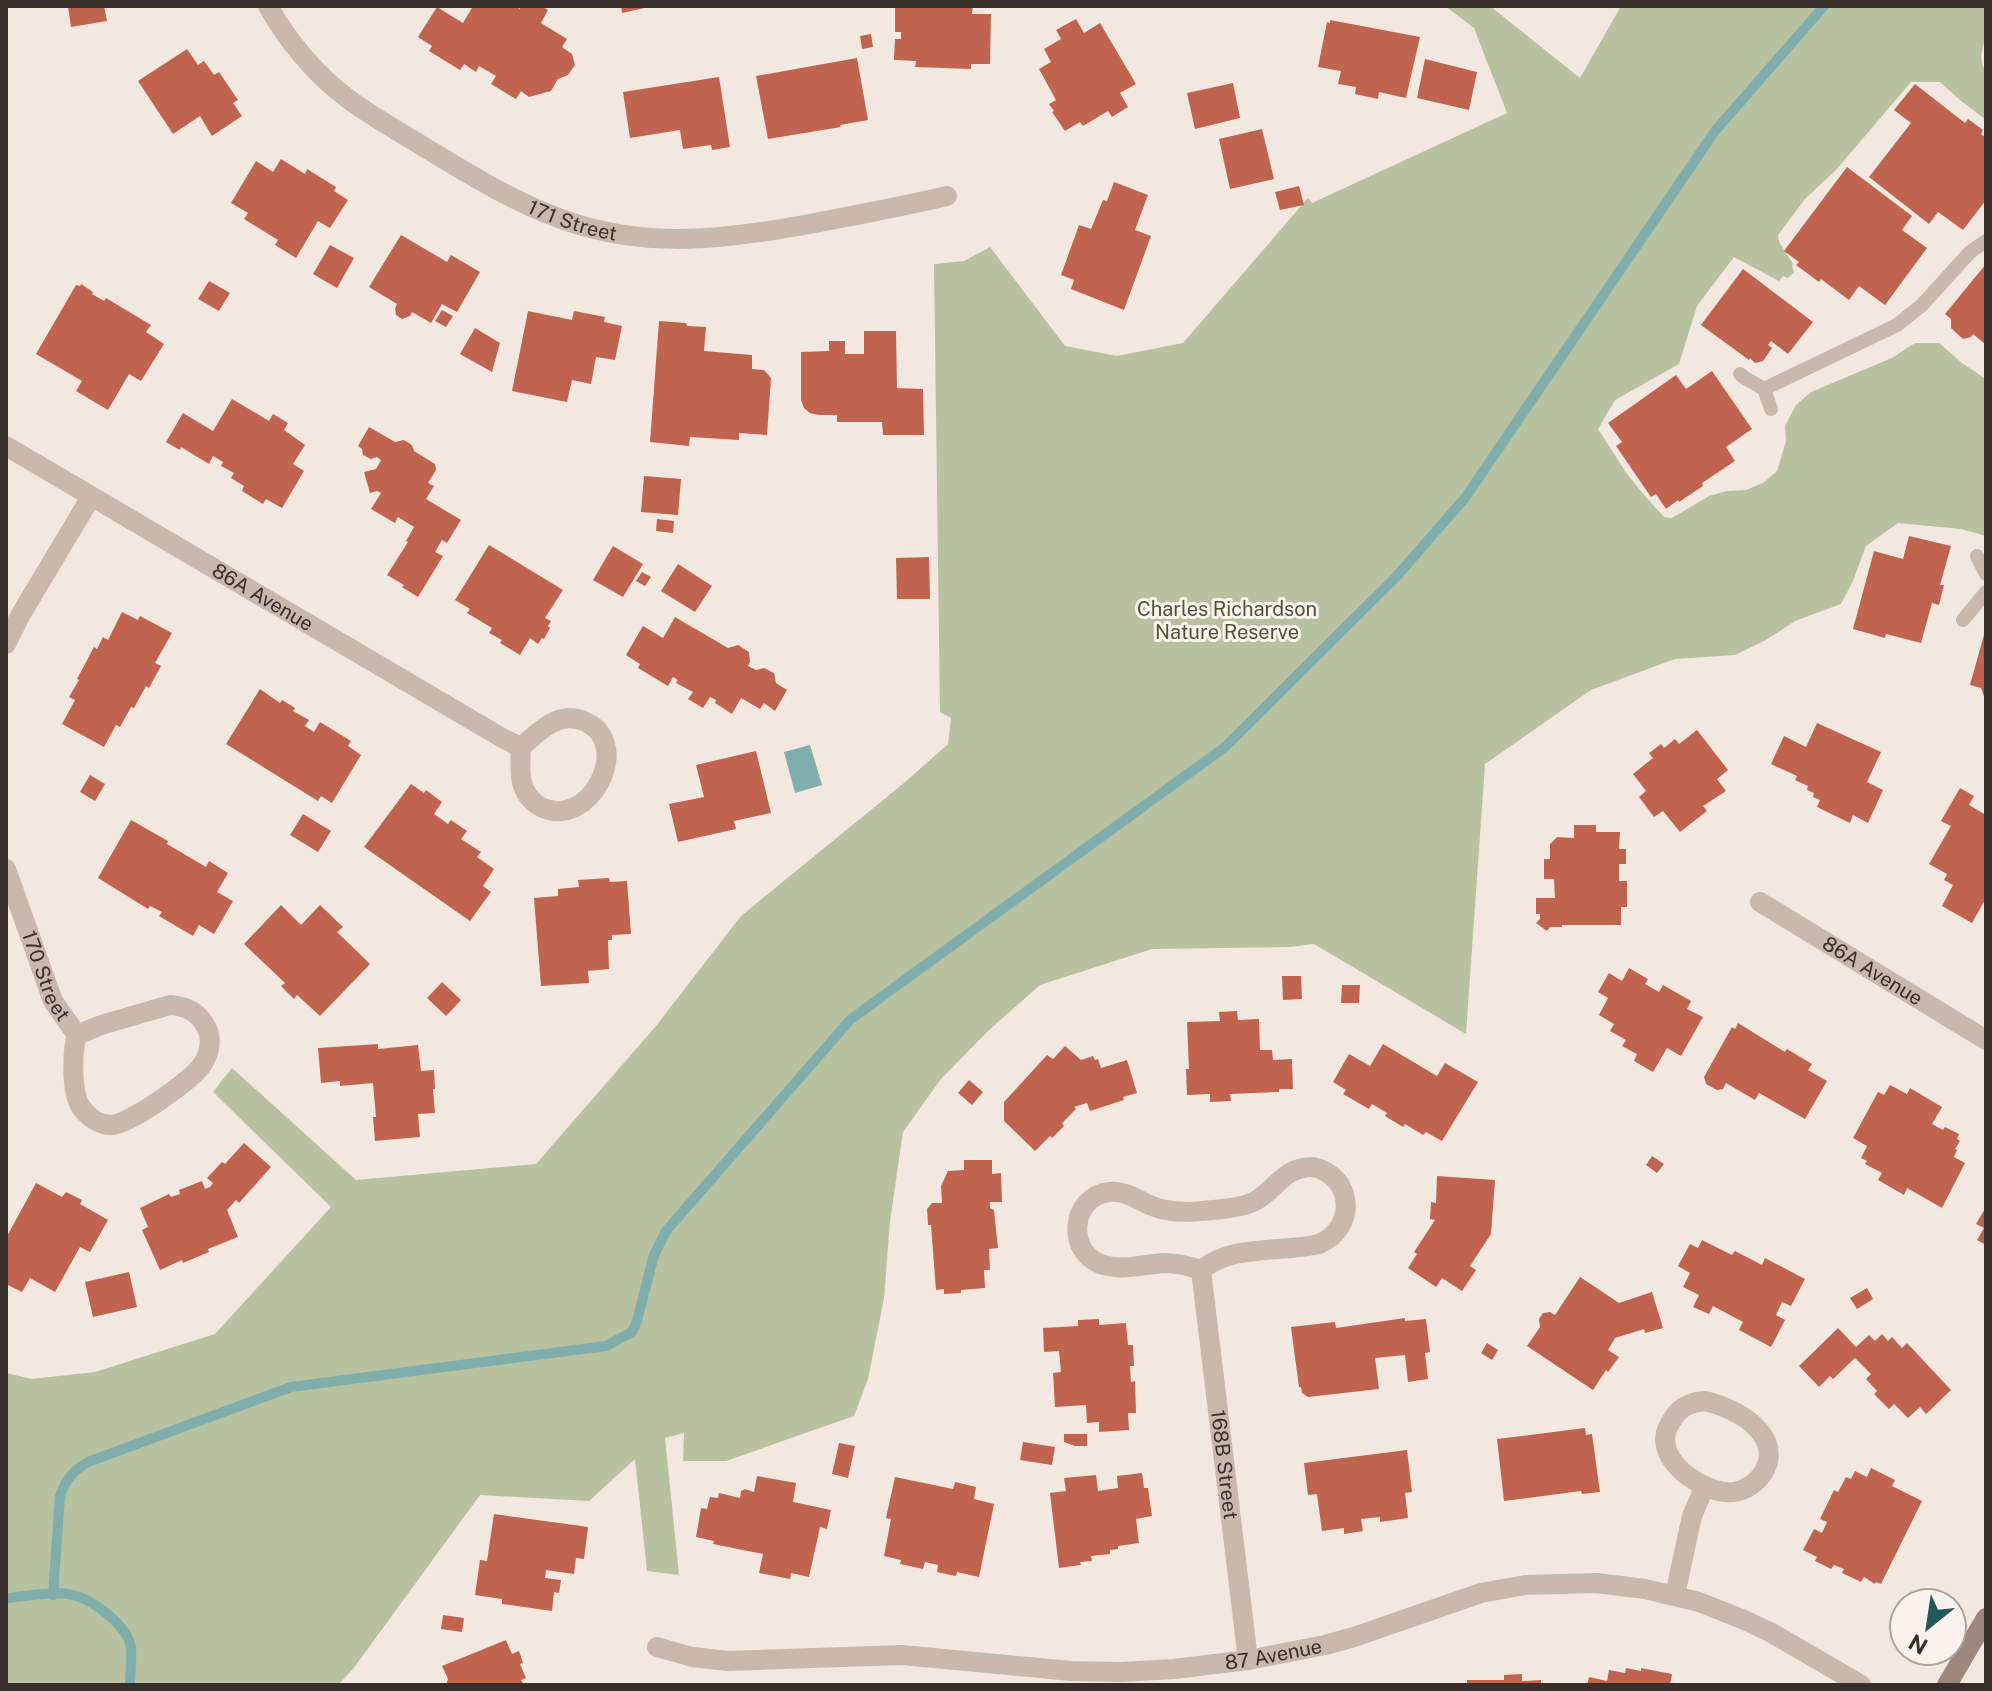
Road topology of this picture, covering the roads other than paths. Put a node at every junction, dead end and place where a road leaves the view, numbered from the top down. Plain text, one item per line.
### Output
1 (268, 6) edge
2 (947, 196) dead end
3 (1986, 241) edge
4 (1740, 374) dead end
5 (1764, 389) junction
6 (1771, 409) dead end
7 (6, 446) edge
8 (91, 497) junction
9 (1977, 556) dead end
10 (1986, 574) edge
11 (1986, 592) edge
12 (1963, 620) dead end
13 (6, 644) edge
14 (521, 747) junction
15 (6, 869) edge
16 (1760, 902) dead end
17 (77, 1035) junction
18 (1986, 1040) edge
19 (1201, 1270) junction
20 (1705, 1486) junction
21 (1675, 1595) junction
22 (1986, 1618) edge
23 (657, 1647) dead end
24 (1248, 1660) junction
25 (1861, 1685) edge
26 (1947, 1685) edge

1 - 2 street, 171 Street
3 - 5 lane
4 - 5 lane
5 - 6 lane
7 - 8 street, 86A Avenue
8 - 13 street
8 - 14 street, 86A Avenue
9 - 10 lane
11 - 12 lane
14 - 14 street
15 - 17 street, 170 Street
16 - 18 street, 86A Avenue
17 - 17 street, 170 Street
19 - 19 street
19 - 24 street, 168B Street
20 - 20 street
20 - 21 street
21 - 24 street, 87 Avenue
21 - 25 street, 87 Avenue
22 - 26 main road
23 - 24 street, 87 Avenue

